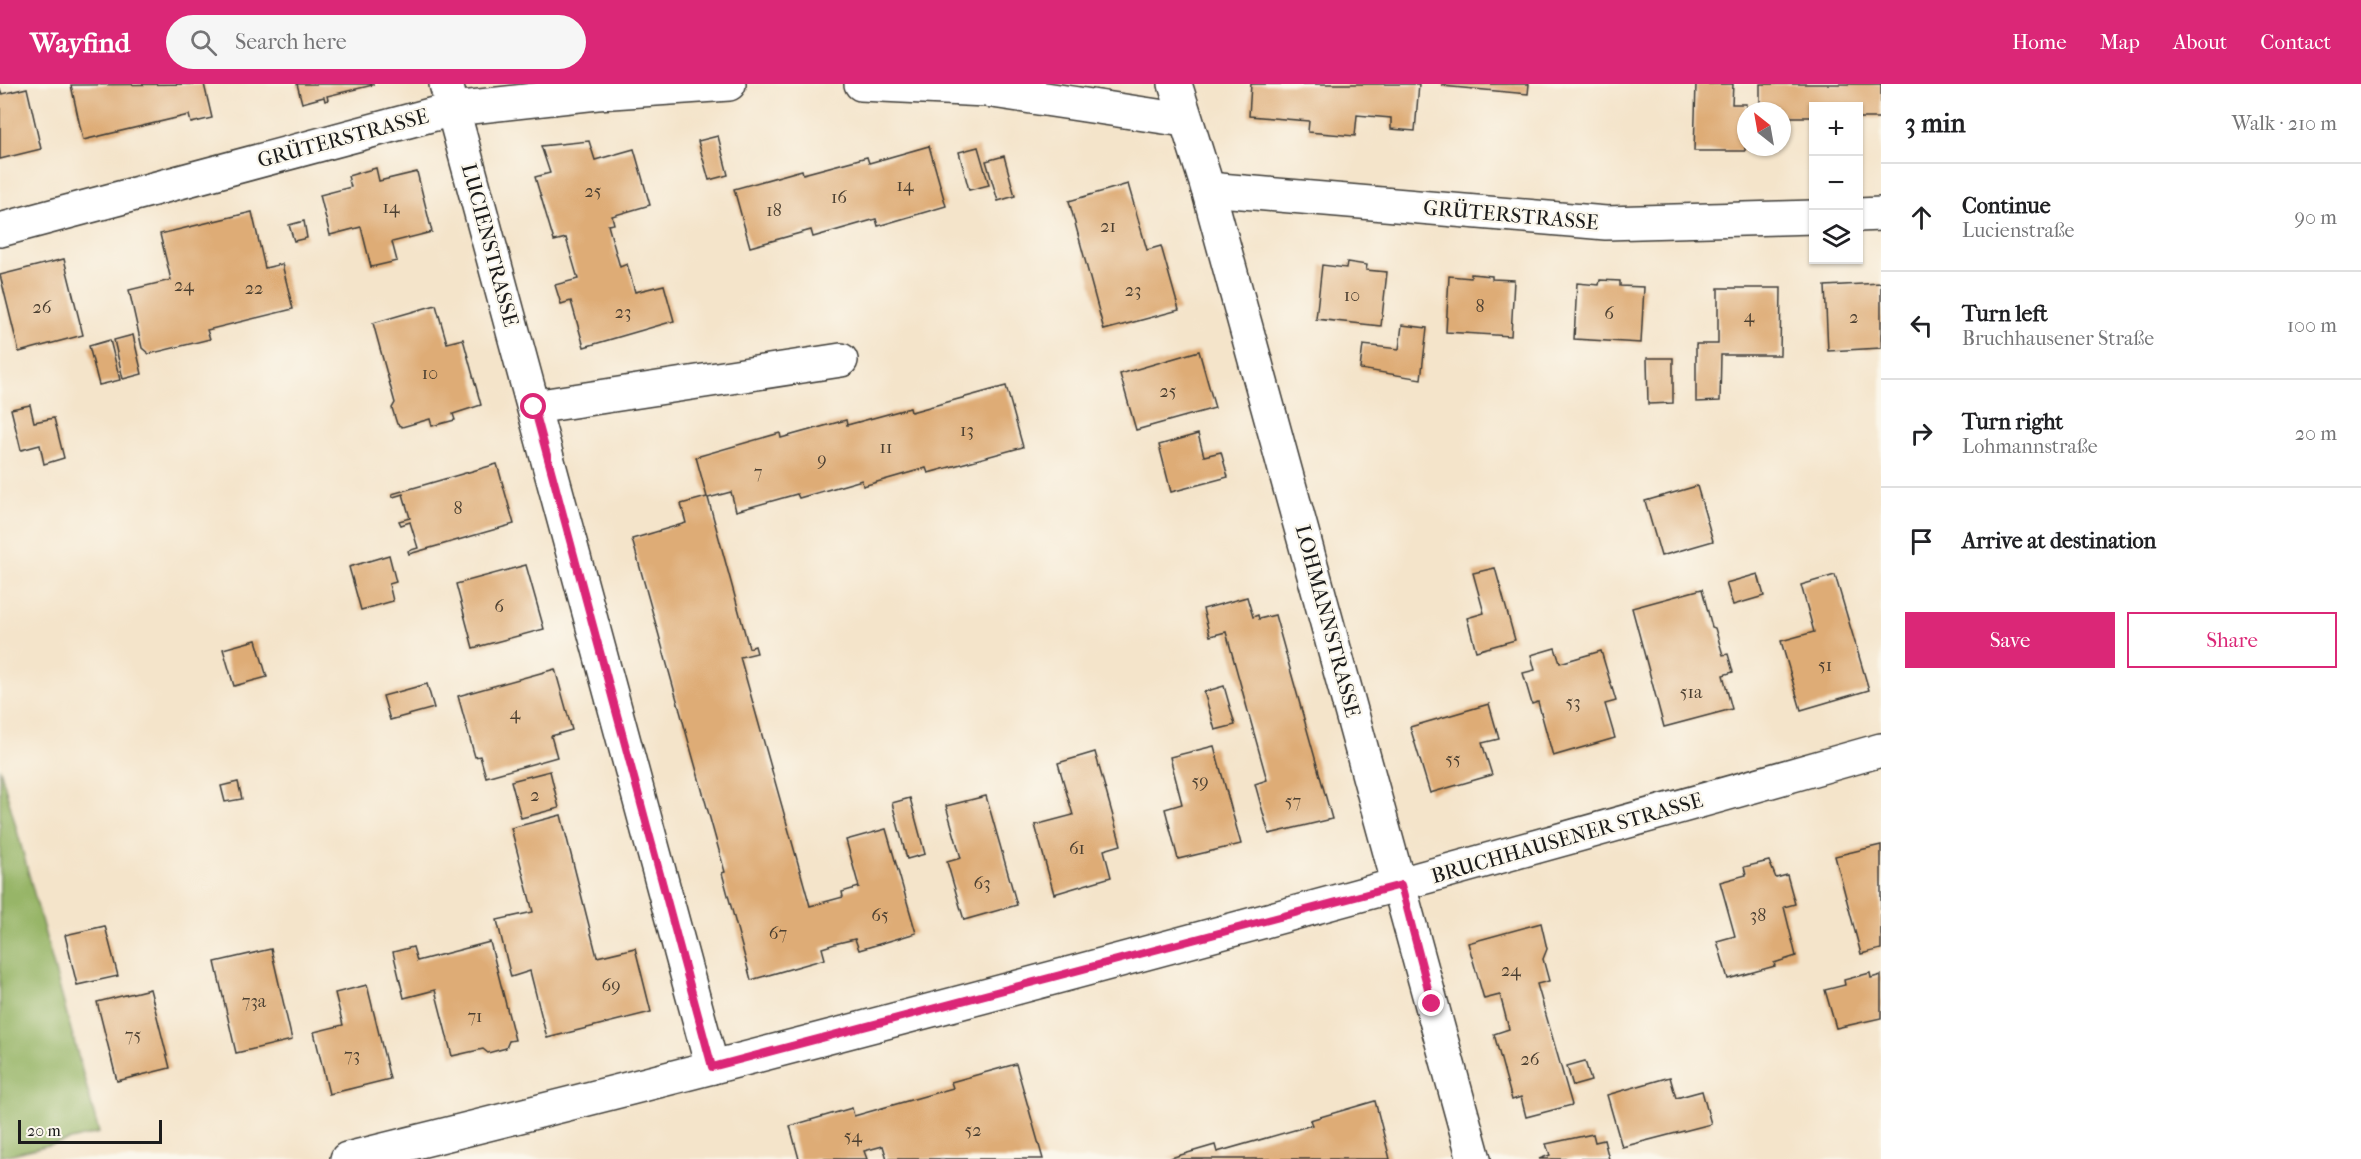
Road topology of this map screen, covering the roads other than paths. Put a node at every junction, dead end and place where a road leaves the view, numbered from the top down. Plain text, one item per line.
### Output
1 (729, 84) edge
2 (861, 84) edge
3 (1175, 84) edge
4 (450, 96) edge
5 (1184, 120) junction
6 (1208, 189) junction
7 (1881, 214) edge
8 (1863, 215) edge
9 (1809, 217) edge
10 (0, 230) edge
11 (841, 360) dead end
12 (534, 407) junction
13 (1881, 750) edge
14 (1401, 885) junction
15 (712, 1067) junction
16 (347, 1159) edge
17 (1474, 1159) edge

1 - 4 street, GRÜTERSTRASSE
2 - 5 street
3 - 5 street, LOHMANNSTRASSE
4 - 10 street, GRÜTERSTRASSE
4 - 12 street, LUCIENSTRASSE
5 - 6 street, LOHMANNSTRASSE
6 - 9 street, GRÜTERSTRASSE
6 - 14 street, LOHMANNSTRASSE
7 - 8 street
11 - 12 street
12 - 15 street, LUCIENSTRASSE
13 - 14 street, BRUCHHAUSENER STRASSE
14 - 15 street, BRUCHHAUSENER STRASSE
14 - 17 street, LOHMANNSTRASSE
15 - 16 street, BRUCHHAUSENER STRASSE

